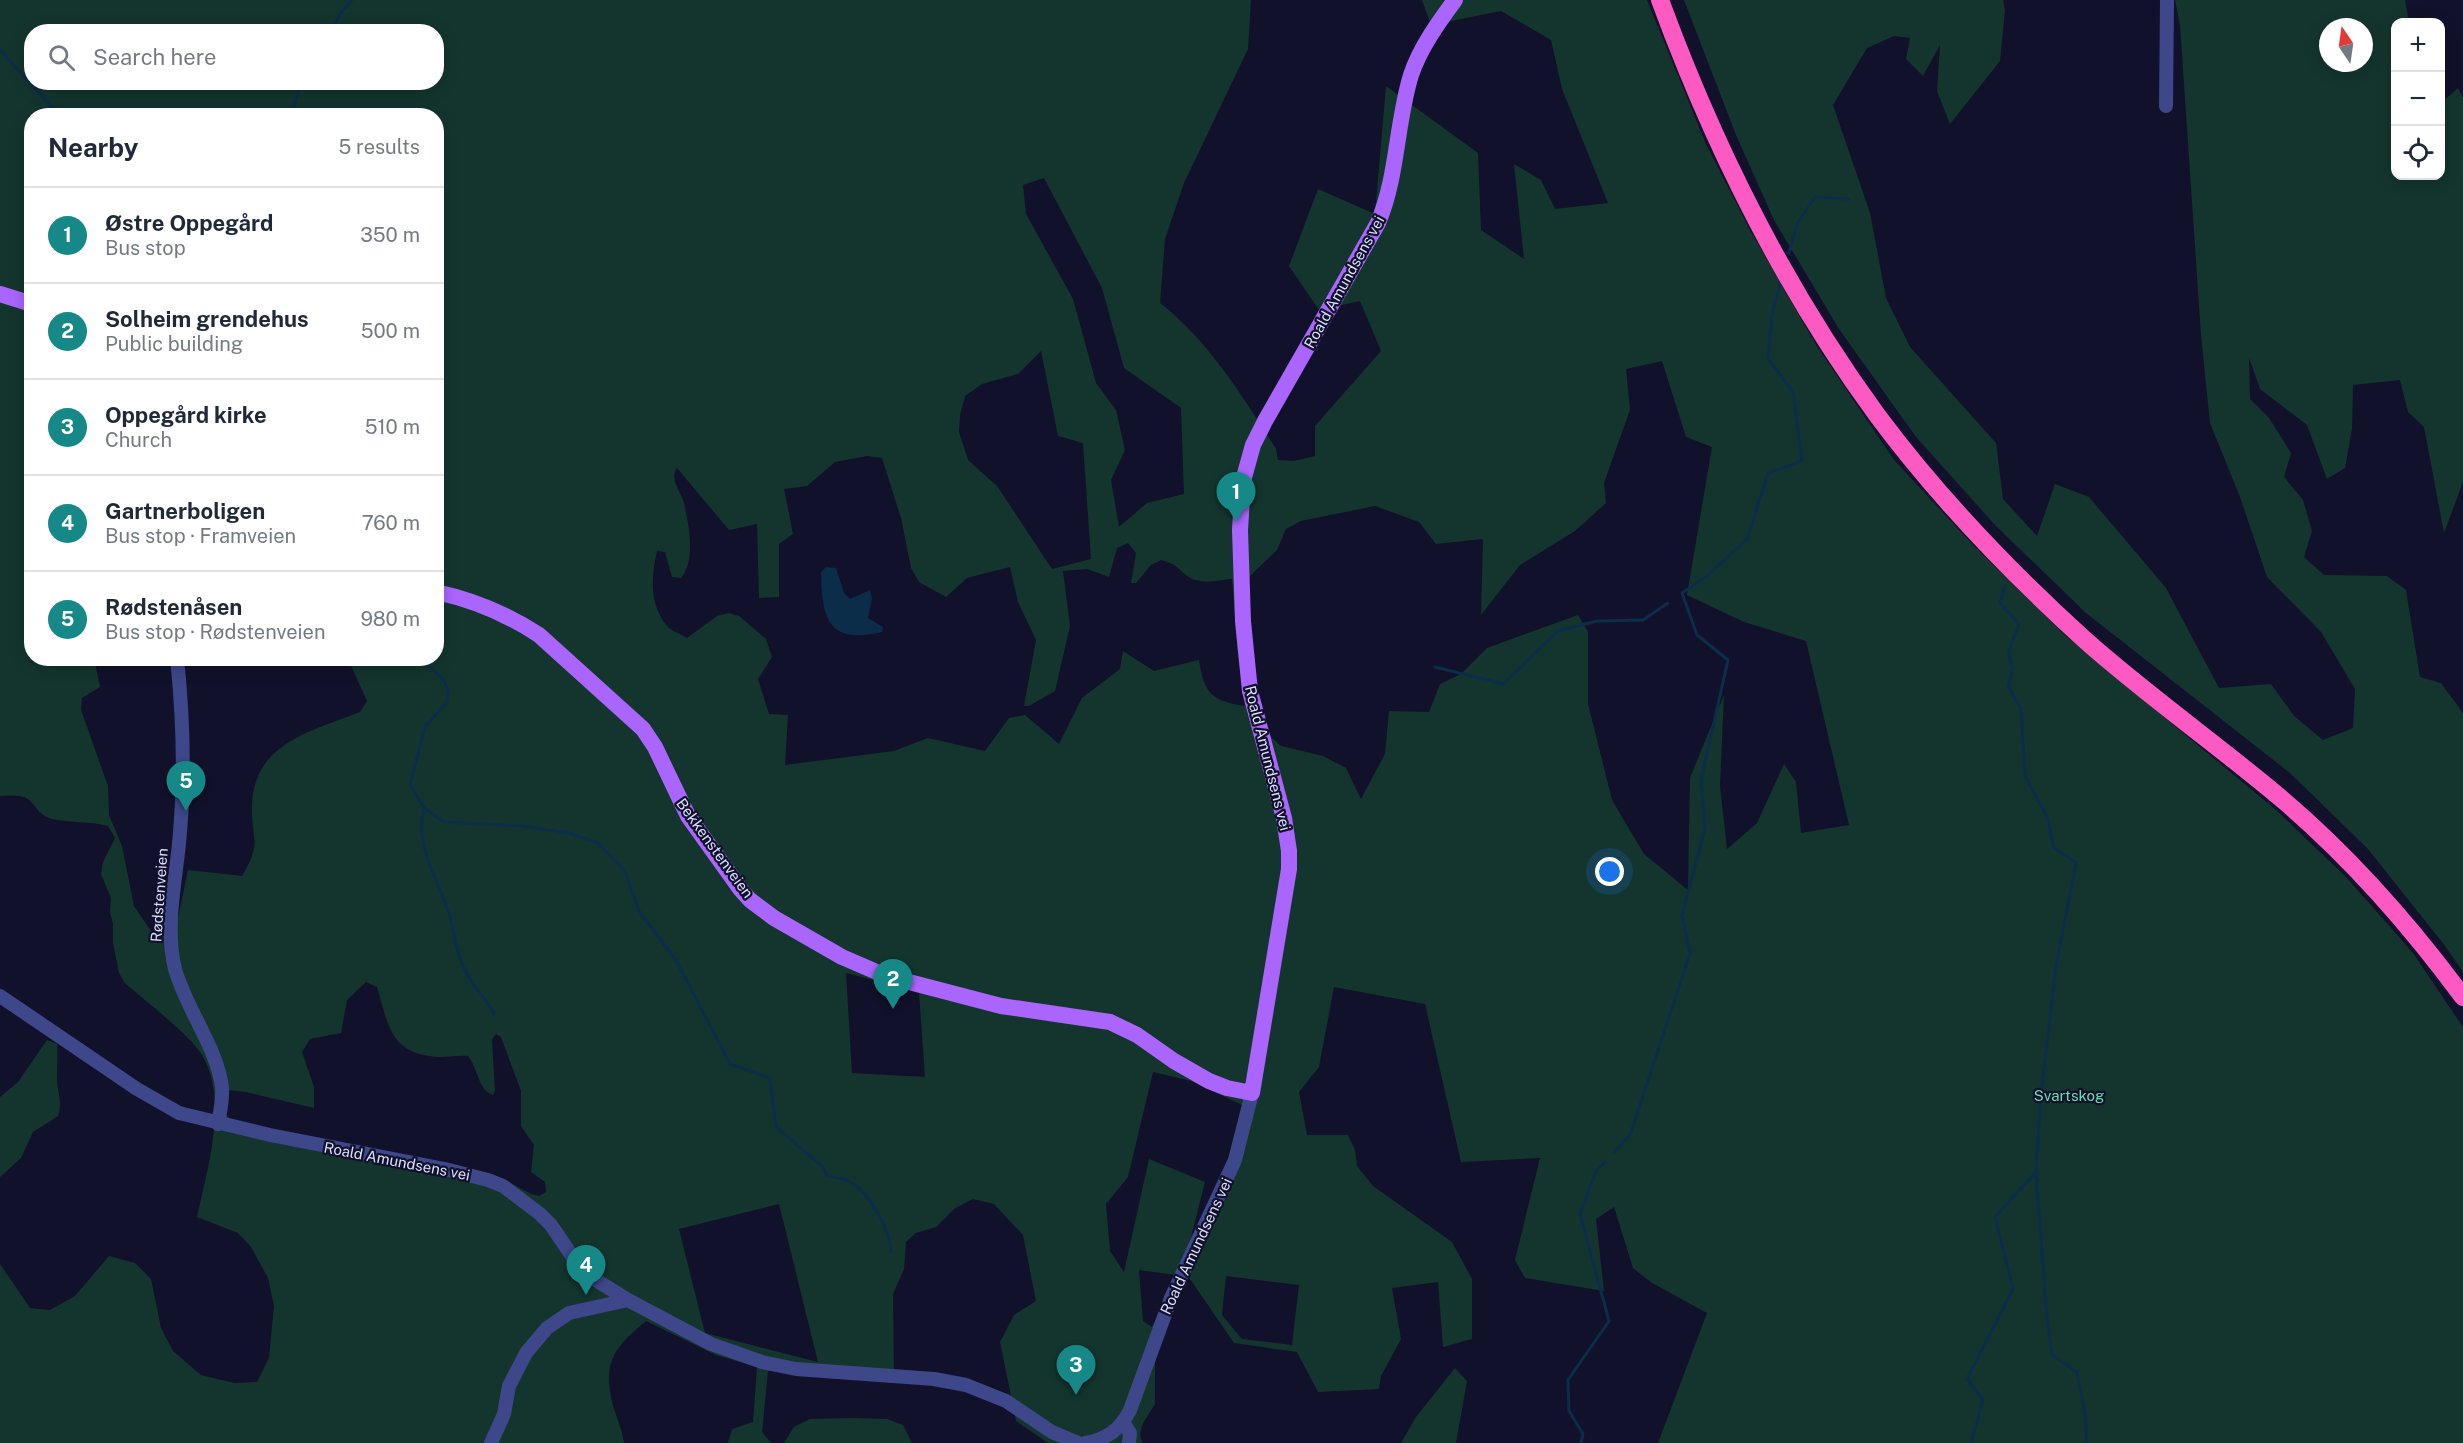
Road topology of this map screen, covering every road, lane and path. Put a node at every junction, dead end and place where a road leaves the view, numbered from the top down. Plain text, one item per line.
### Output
1 (1455, 0) edge
2 (1660, 0) edge
3 (1668, 0) edge
4 (2167, 0) edge
5 (2166, 106) dead end
6 (0, 294) edge
7 (24, 302) edge
8 (444, 594) edge
9 (178, 666) edge
10 (2463, 982) edge
11 (0, 996) edge
12 (2463, 997) edge
13 (1252, 1093) junction
14 (218, 1124) junction
15 (628, 1300) junction
16 (1123, 1422) junction
17 (491, 1443) edge
18 (1078, 1443) edge
19 (1085, 1443) edge
20 (1129, 1443) edge

1 - 13 main road, Roald Amundsens vei
2 - 12 highway
3 - 10 highway
4 - 5 street
6 - 7 main road
8 - 13 main road, Bekkenstenveien
9 - 14 street, Rødstenveien
11 - 14 street, Roald Amundsens vei
13 - 16 street, Roald Amundsens vei
14 - 15 street, Roald Amundsens vei
15 - 17 street
15 - 18 street, Roald Amundsens vei
16 - 19 street, Roald Amundsens vei
16 - 20 street

